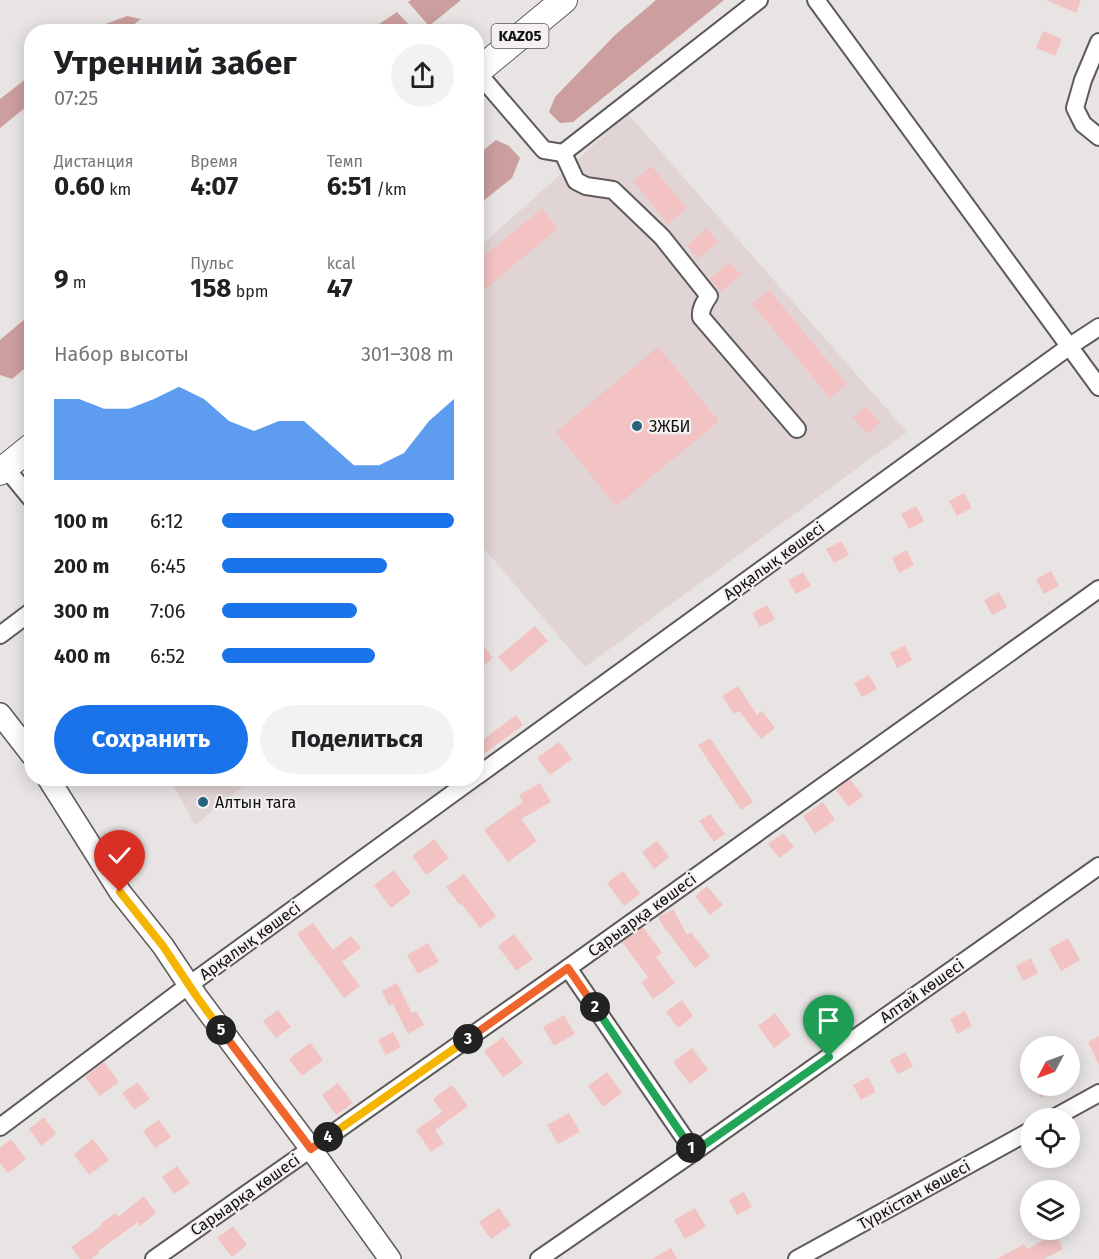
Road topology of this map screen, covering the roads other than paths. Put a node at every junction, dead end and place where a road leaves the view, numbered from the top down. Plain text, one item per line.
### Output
1 (564, 0) edge
2 (759, 0) edge
3 (816, 0) edge
4 (1099, 42) edge
5 (484, 66) edge
6 (484, 80) edge
7 (1099, 137) edge
8 (563, 153) junction
9 (1099, 327) edge
10 (1070, 346) junction
11 (1099, 387) edge
12 (797, 429) dead end
13 (24, 453) edge
14 (3, 470) edge
15 (24, 492) edge
16 (1099, 589) edge
17 (24, 617) edge
18 (0, 635) edge
19 (0, 714) edge
20 (24, 745) edge
21 (484, 771) edge
22 (53, 786) edge
23 (464, 786) edge
24 (1099, 866) edge
25 (568, 968) junction
26 (189, 985) junction
27 (1099, 1093) edge
28 (1072, 1108) edge
29 (0, 1128) edge
30 (1020, 1136) edge
31 (311, 1149) junction
32 (694, 1152) junction
33 (154, 1259) edge
34 (390, 1259) edge
35 (539, 1259) edge
36 (797, 1259) edge

1 - 5 highway, KАZ05
2 - 8 street
3 - 10 street
4 - 7 street
6 - 8 street
8 - 12 street
9 - 10 street, Арқалық көшесі
10 - 11 street
10 - 21 street, Арқалық көшесі
13 - 14 highway
14 - 15 street
16 - 25 street, Сарыарқа көшесі
17 - 18 street
19 - 20 main road
22 - 26 main road
23 - 26 street, Арқалық көшесі
24 - 32 street, Алтай көшесі
25 - 31 street, Сарыарқа көшесі
25 - 32 street
26 - 29 street, Арқалық көшесі
26 - 31 main road
27 - 28 street
30 - 36 street, Түркістан көшесі
31 - 33 street, Сарыарқа көшесі
31 - 34 main road
32 - 35 street, Алтай көшесі

